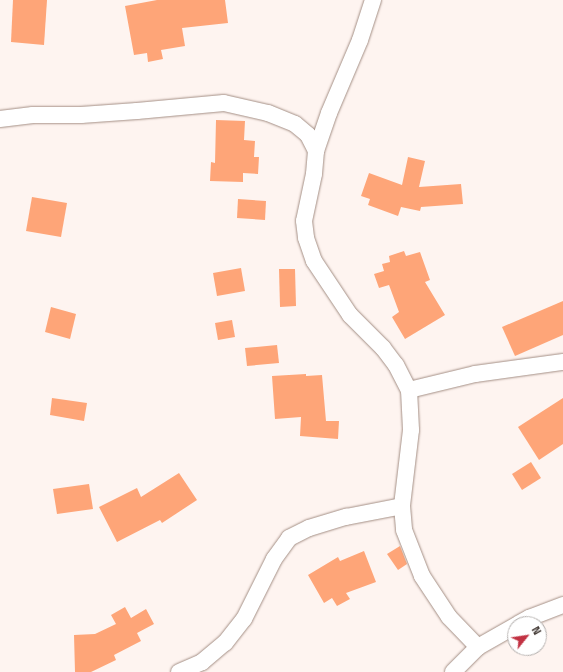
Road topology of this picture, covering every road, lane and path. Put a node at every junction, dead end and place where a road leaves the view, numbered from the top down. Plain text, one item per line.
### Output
1 (373, 0) edge
2 (0, 119) edge
3 (316, 151) junction
4 (563, 362) edge
5 (409, 390) junction
6 (402, 506) junction
7 (563, 605) edge
8 (533, 616) edge
9 (507, 631) edge
10 (478, 647) junction
11 (179, 672) edge
12 (453, 672) edge

1 - 3 street
2 - 3 street
3 - 5 street
4 - 5 street
5 - 6 street
6 - 10 street
6 - 11 street
7 - 8 street
9 - 10 street
10 - 12 street

